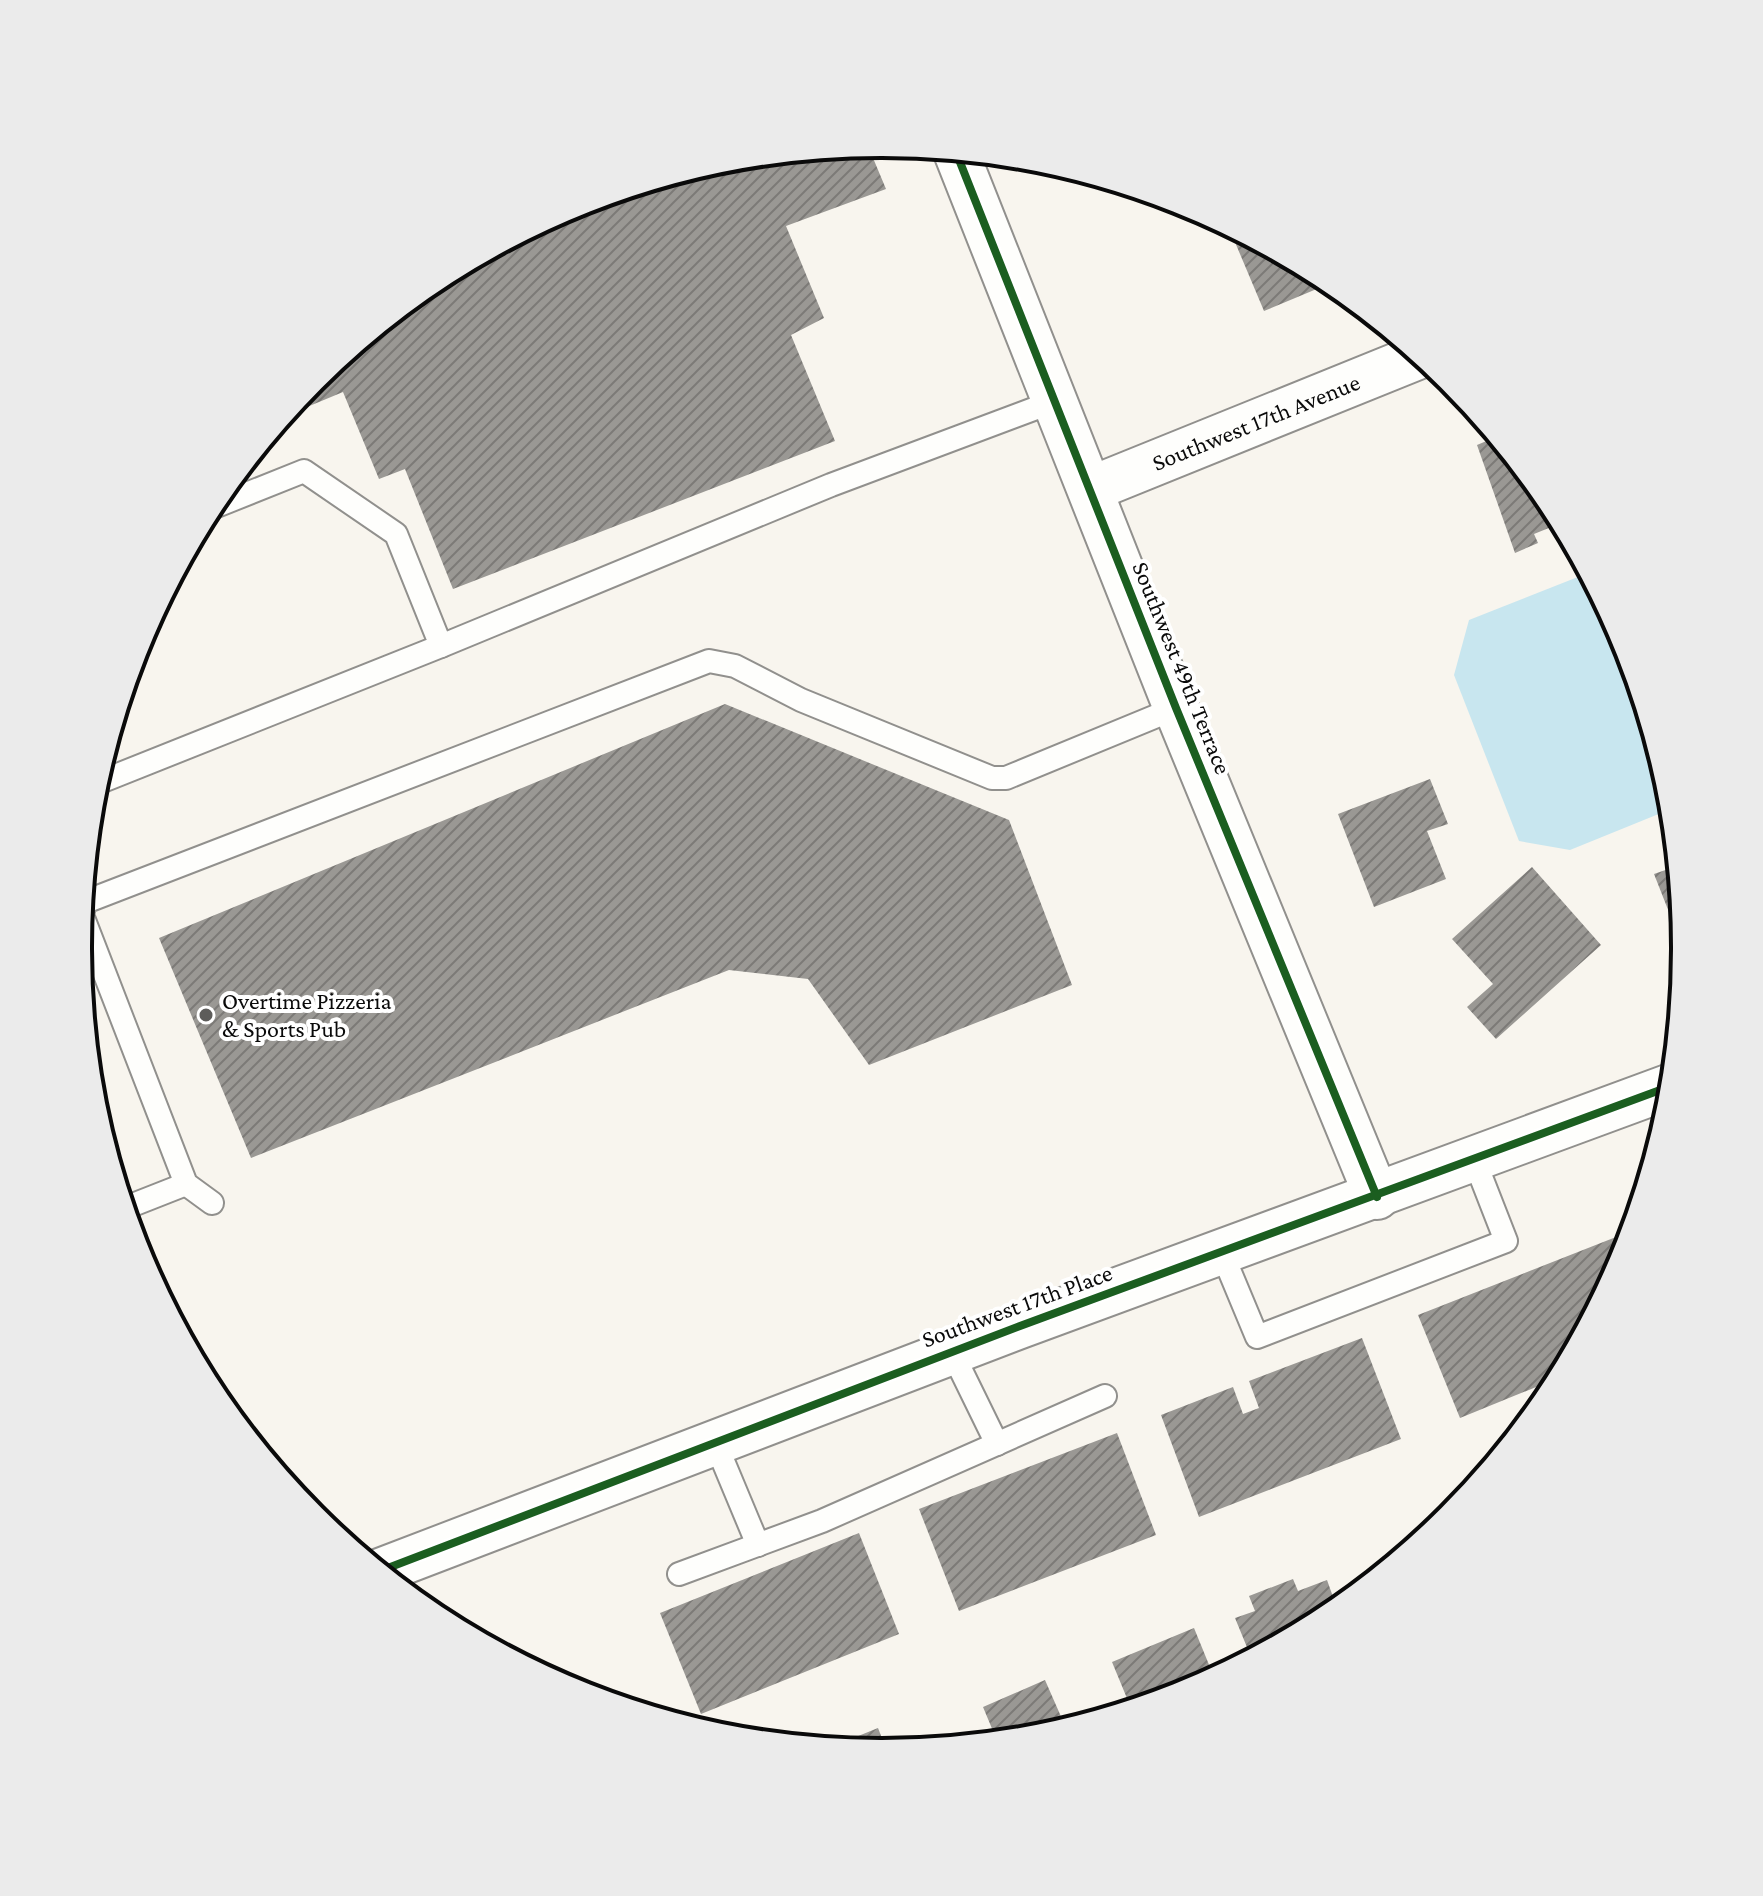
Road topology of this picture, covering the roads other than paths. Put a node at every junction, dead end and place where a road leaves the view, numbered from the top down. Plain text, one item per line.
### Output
1 (960, 163) edge
2 (1409, 361) edge
3 (1055, 401) junction
4 (1091, 489) junction
5 (231, 500) edge
6 (441, 646) junction
7 (1176, 708) junction
8 (111, 778) edge
9 (94, 899) edge
10 (92, 944) edge
11 (1656, 1100) edge
12 (1474, 1159) junction
13 (186, 1184) junction
14 (1377, 1197) junction
15 (212, 1203) dead end
16 (135, 1204) edge
17 (1222, 1253) junction
18 (952, 1352) junction
19 (1105, 1396) dead end
20 (715, 1442) junction
21 (997, 1444) junction
22 (758, 1545) junction
23 (392, 1567) edge
24 (679, 1574) dead end

1 - 3 street, Southwest 49th Terrace
2 - 4 street, Southwest 17th Avenue
3 - 4 street, Southwest 49th Terrace
3 - 6 lane
4 - 7 street, Southwest 49th Terrace
5 - 6 lane
6 - 8 lane
7 - 9 lane
7 - 14 street, Southwest 49th Terrace
10 - 13 lane
11 - 12 street, Southwest 17th Place
12 - 14 street, Southwest 17th Place
12 - 17 lane
13 - 15 lane
13 - 16 lane
14 - 17 street, Southwest 17th Place
17 - 18 street, Southwest 17th Place
18 - 20 street, Southwest 17th Place
18 - 21 lane
19 - 21 lane
20 - 22 lane
20 - 23 street, Southwest 17th Place
21 - 22 lane
22 - 24 lane

